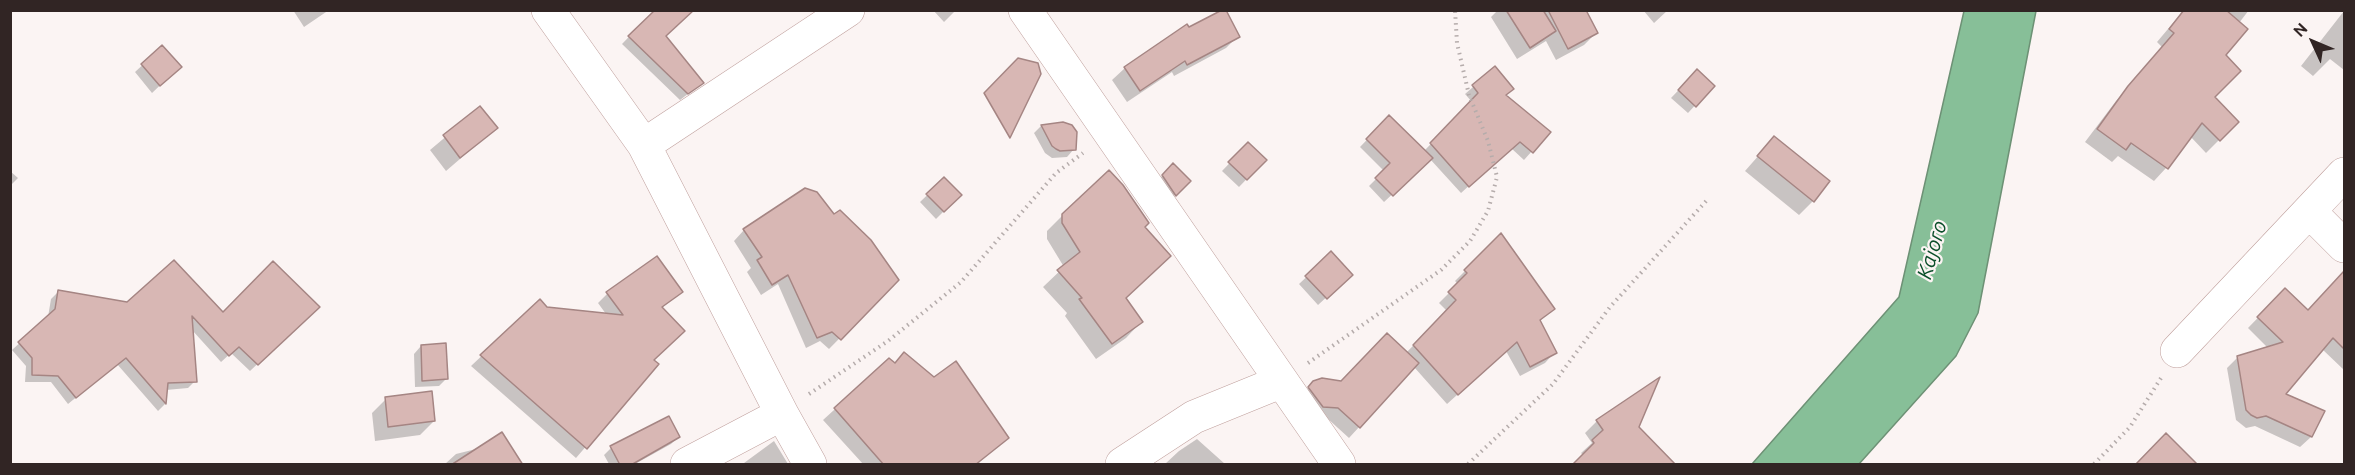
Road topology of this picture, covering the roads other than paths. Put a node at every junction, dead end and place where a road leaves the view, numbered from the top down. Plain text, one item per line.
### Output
1 (548, 10) edge
2 (848, 10) edge
3 (1025, 10) edge
4 (644, 145) junction
5 (2344, 174) edge
6 (2310, 212) junction
7 (2344, 246) edge
8 (2177, 351) road end
9 (1280, 382) junction
10 (782, 414) junction
11 (687, 465) edge
12 (810, 465) edge
13 (1122, 465) edge
14 (1339, 465) edge

1 - 4 street
2 - 4 street
3 - 9 street
4 - 10 street
5 - 6 street
6 - 7 street
6 - 8 street
9 - 13 street
9 - 14 street
10 - 11 street
10 - 12 street

